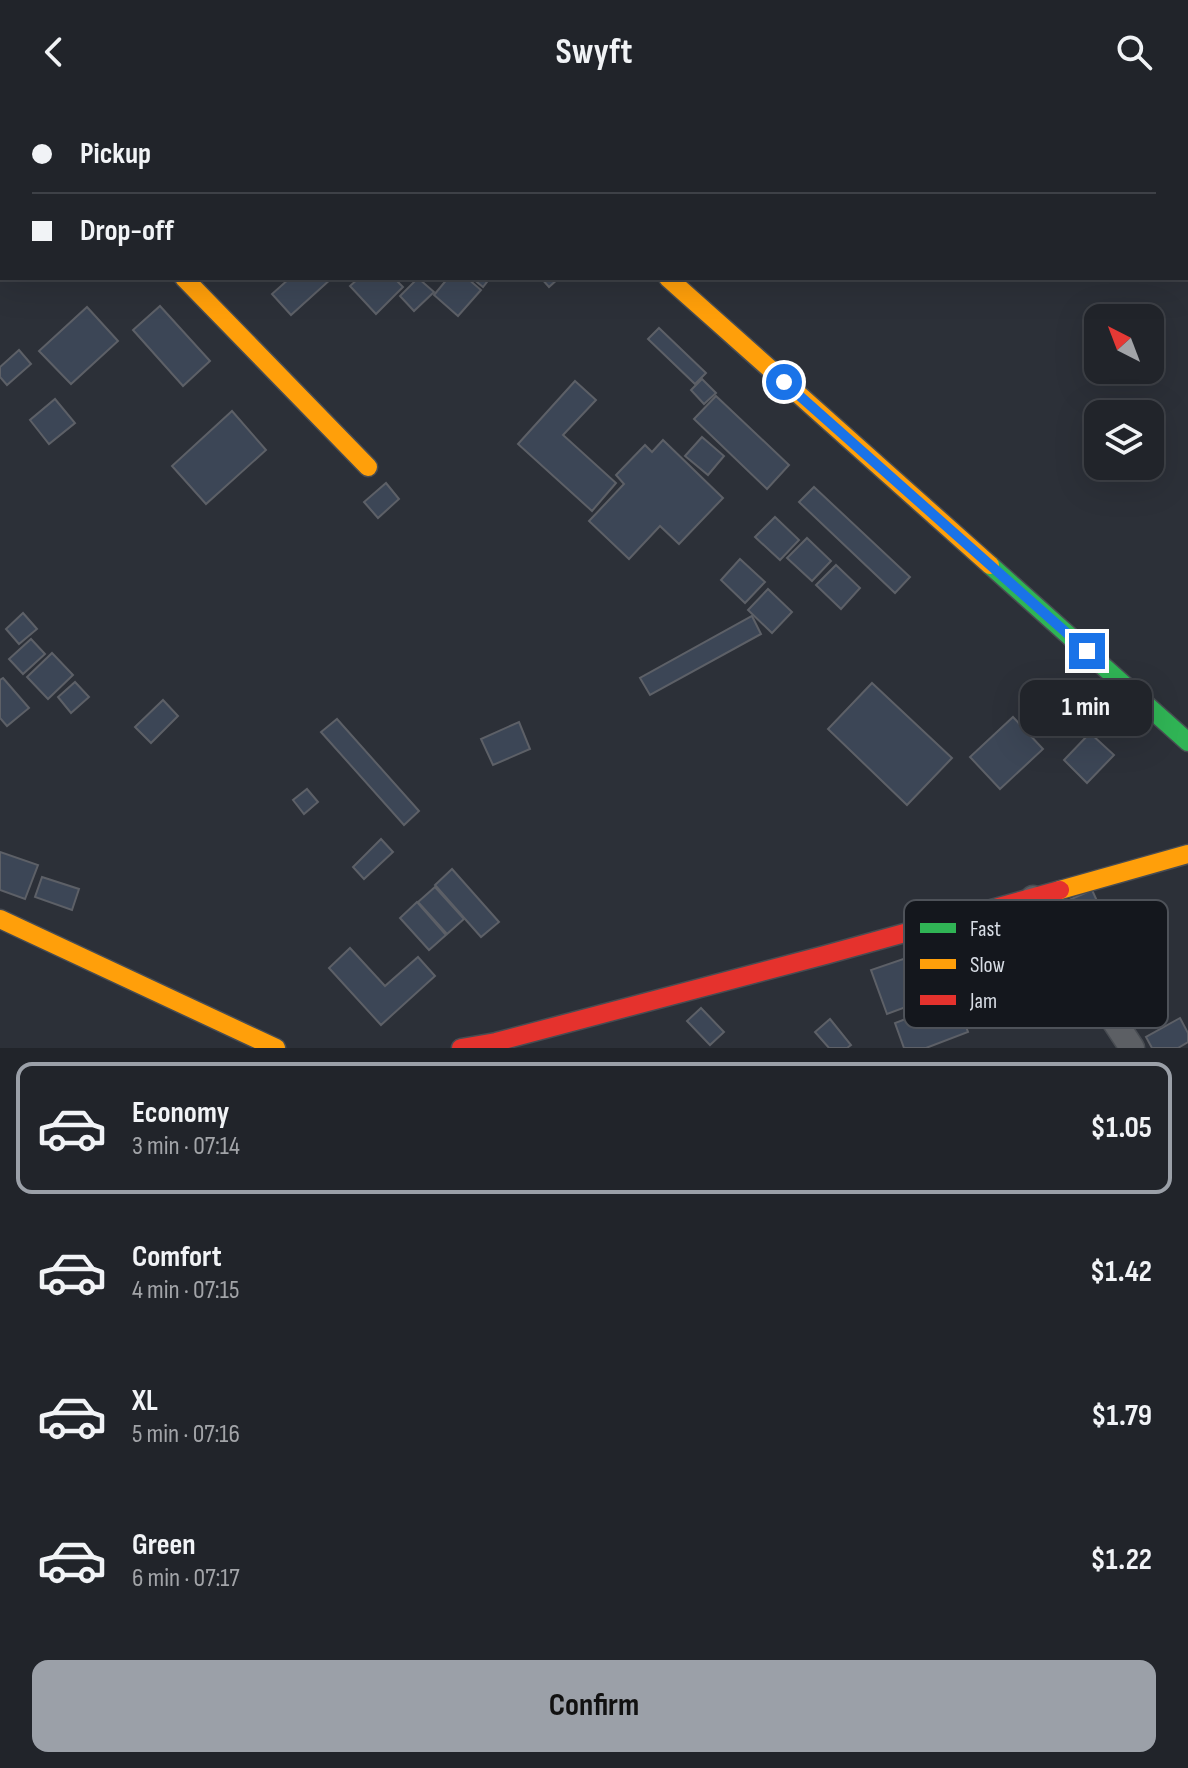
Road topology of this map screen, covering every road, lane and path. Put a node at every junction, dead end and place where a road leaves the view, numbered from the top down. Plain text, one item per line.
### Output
1 (186, 280) edge
2 (670, 280) edge
3 (368, 467) dead end
4 (1185, 738) edge
5 (1188, 854) edge
6 (1033, 898) joint
7 (1026, 900) edge
8 (0, 919) edge
9 (904, 933) edge
10 (1119, 1028) edge
11 (276, 1048) edge
12 (461, 1048) edge
13 (1132, 1048) edge

1 - 3 main road
2 - 4 main road
5 - 6 main road
6 - 7 main road
8 - 11 main road
9 - 12 main road
10 - 13 street

